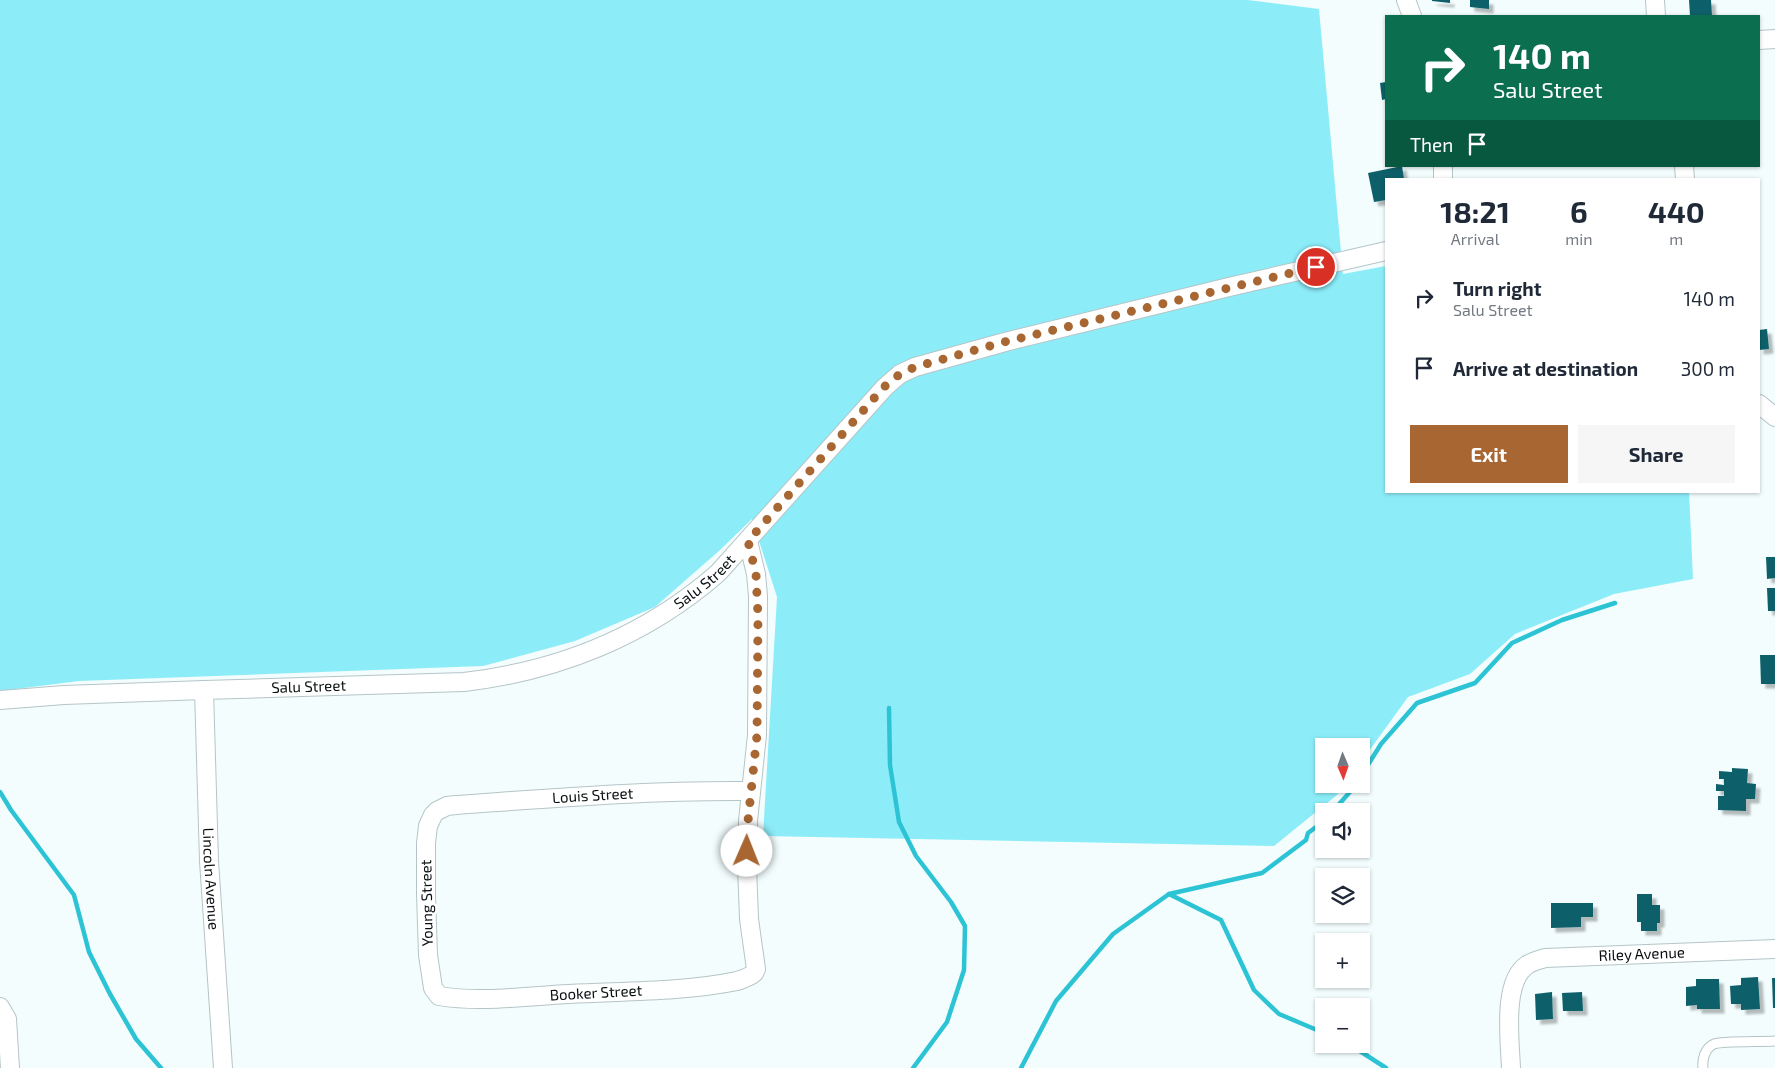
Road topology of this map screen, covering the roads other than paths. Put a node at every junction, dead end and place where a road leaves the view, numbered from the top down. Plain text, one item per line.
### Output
1 (1406, 0) edge
2 (1655, 0) edge
3 (1412, 15) edge
4 (1656, 15) edge
5 (1775, 39) edge
6 (1760, 40) edge
7 (1385, 251) edge
8 (1760, 405) edge
9 (1775, 417) edge
10 (748, 541) junction
11 (204, 690) junction
12 (0, 700) edge
13 (751, 791) junction
14 (437, 811) joint
15 (1775, 949) edge
16 (439, 996) joint
17 (0, 1007) edge
18 (1775, 1041) edge
19 (10, 1068) edge
20 (223, 1068) edge
21 (1511, 1068) edge
22 (1703, 1068) edge

1 - 3 street
2 - 4 street
5 - 6 street
7 - 10 street, Salu Street
8 - 9 street
10 - 11 street, Salu Street
10 - 13 street
11 - 12 street, Salu Street
11 - 20 street, Lincoln Avenue
13 - 14 street, Louis Street
13 - 16 street, Booker Street
14 - 16 street, Young Street
15 - 21 street, Riley Avenue
17 - 19 street
18 - 22 lane

